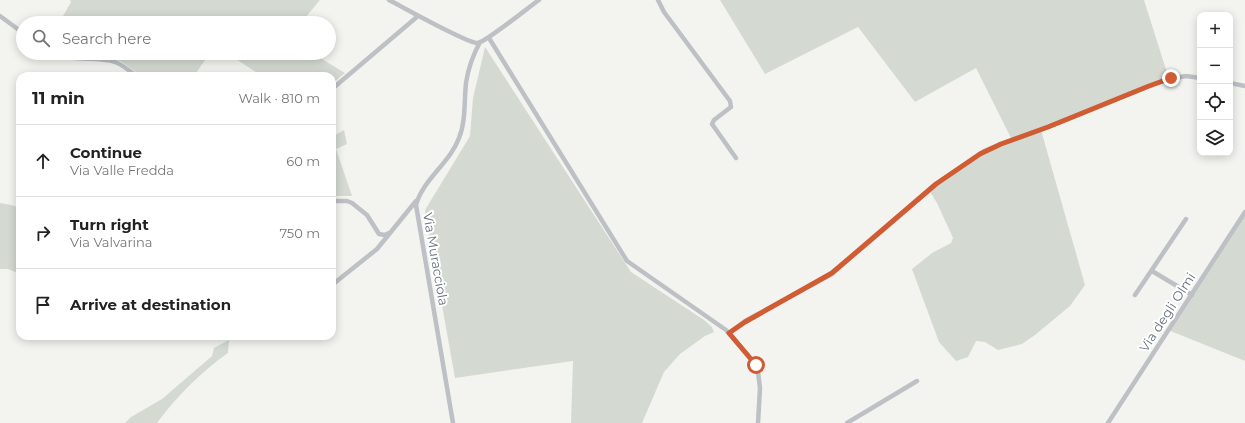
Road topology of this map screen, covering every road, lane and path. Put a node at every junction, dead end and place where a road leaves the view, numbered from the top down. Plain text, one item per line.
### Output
1 (390, 0) edge
2 (539, 0) edge
3 (658, 0) edge
4 (0, 16) edge
5 (418, 16) junction
6 (16, 28) edge
7 (489, 38) junction
8 (480, 42) junction
9 (95, 60) edge
10 (130, 72) edge
11 (1197, 78) edge
12 (1233, 84) edge
13 (336, 86) edge
14 (1245, 86) edge
15 (736, 158) dead end
16 (417, 199) junction
17 (336, 200) edge
18 (1245, 212) edge
19 (1186, 219) dead end
20 (389, 233) junction
21 (1152, 271) junction
22 (336, 282) edge
23 (1192, 294) junction
24 (1135, 295) dead end
25 (729, 333) junction
26 (918, 381) dead end
27 (453, 423) edge
28 (758, 423) edge
29 (847, 423) edge
30 (1108, 423) edge

1 - 5 street
2 - 7 street
3 - 15 street
4 - 6 street
5 - 8 street
5 - 13 street
7 - 8 street
7 - 25 street
8 - 16 street, Via Muracciola
9 - 10 street
11 - 25 street
12 - 14 street
16 - 20 street
16 - 27 street, Via Muracciola
17 - 20 street
18 - 23 street, Via degli Olmi
19 - 21 street
20 - 22 street
21 - 23 street
21 - 24 street
23 - 30 street, Via degli Olmi
25 - 28 street
26 - 29 street

